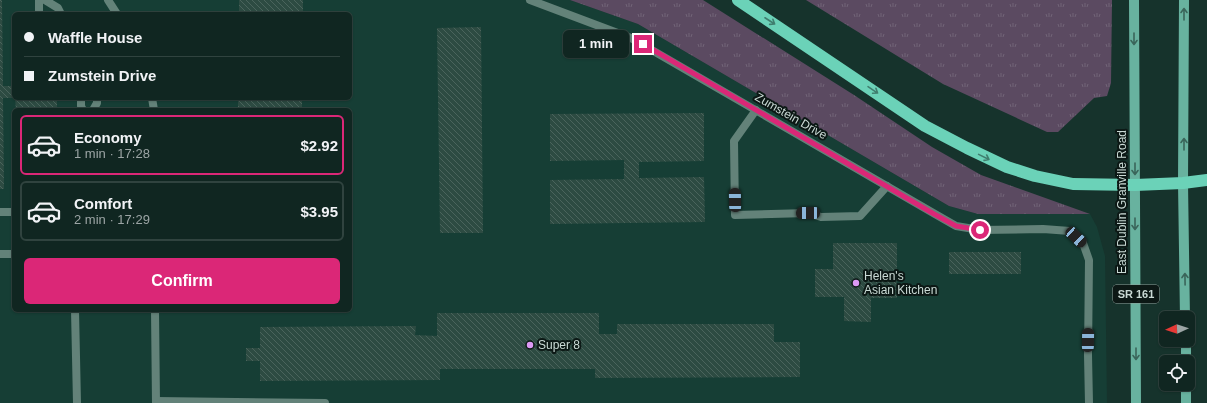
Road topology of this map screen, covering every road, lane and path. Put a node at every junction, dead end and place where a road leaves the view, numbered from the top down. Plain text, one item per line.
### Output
1 (39, 0) edge
2 (45, 0) edge
3 (108, 0) edge
4 (530, 0) edge
5 (738, 0) edge
6 (1134, 0) edge
7 (1184, 0) edge
8 (39, 12) edge
9 (60, 12) edge
10 (116, 12) edge
11 (756, 110) junction
12 (1207, 180) edge
13 (1184, 183) junction
14 (1135, 185) junction
15 (887, 186) junction
16 (0, 212) edge
17 (12, 212) edge
18 (0, 254) edge
19 (12, 254) edge
20 (1185, 311) edge
21 (75, 312) edge
22 (155, 312) edge
23 (1186, 391) edge
24 (156, 402) edge
25 (77, 403) edge
26 (325, 403) edge
27 (1089, 403) edge
28 (1136, 403) edge
29 (1186, 403) edge

1 - 8 street
2 - 9 street
3 - 10 street
4 - 11 street, Zumstein Drive
5 -> 14 highway
6 -> 14 main road, East Dublin Granville Road / SR 161
13 -> 7 main road
11 - 15 street, Zumstein Drive
11 - 15 street
12 - 13 highway
13 - 14 highway
20 -> 13 main road
14 -> 28 main road, East Dublin Granville Road / SR 161
15 - 27 street, Zumstein Drive
16 - 17 street
18 - 19 street
21 - 25 street
22 - 24 street
23 - 29 main road
24 - 26 street

